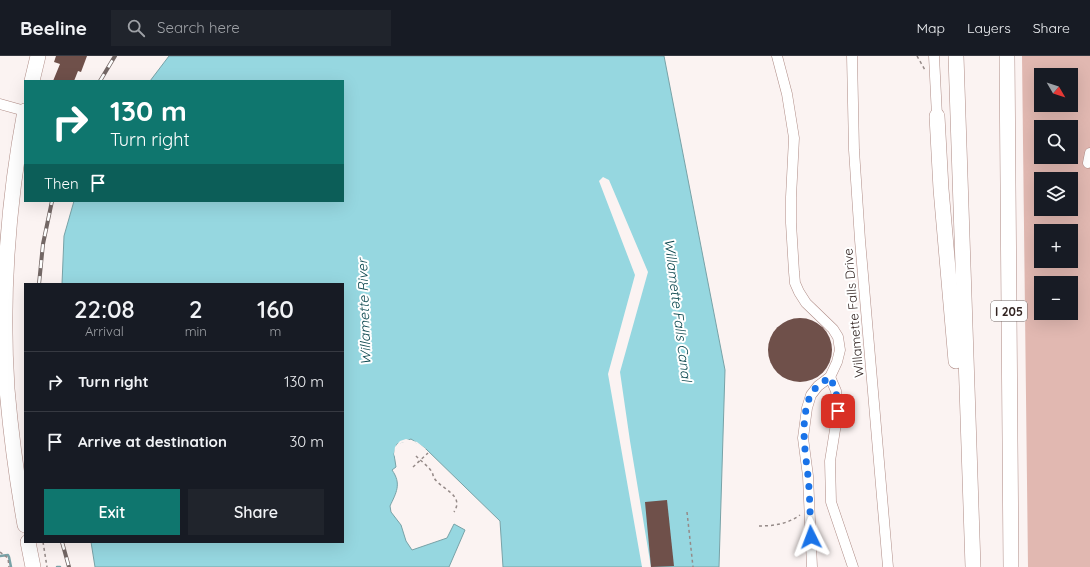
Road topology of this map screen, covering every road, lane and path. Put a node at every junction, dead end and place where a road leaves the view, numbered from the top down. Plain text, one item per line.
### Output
1 (38, 56) edge
2 (777, 56) edge
3 (852, 56) edge
4 (917, 56) edge
5 (934, 56) edge
6 (956, 56) edge
7 (1006, 56) edge
8 (927, 72) dead end
9 (32, 80) edge
10 (0, 104) edge
11 (24, 111) edge
12 (938, 116) joint
13 (24, 118) edge
14 (830, 377) junction
15 (428, 453) dead end
16 (416, 456) dead end
17 (420, 460) junction
18 (413, 467) dead end
19 (809, 508) junction
20 (454, 512) dead end
21 (687, 512) dead end
22 (24, 519) edge
23 (759, 526) dead end
24 (971, 533) junction
25 (28, 543) edge
26 (43, 543) edge
27 (0, 552) edge
28 (9, 567) edge
29 (33, 567) edge
30 (47, 567) edge
31 (693, 567) edge
32 (812, 567) edge
33 (853, 567) edge
34 (888, 567) edge
35 (973, 567) edge
36 (1011, 567) edge

1 - 9 highway
2 - 14 street
3 - 34 street, Willamette Falls Drive
4 - 8 path
5 - 12 street
6 - 24 highway
7 - 36 highway, I 205
10 - 11 street
12 - 24 highway
13 - 22 highway
14 - 19 street
14 - 33 street
15 - 17 path
16 - 17 path
17 - 18 path
17 - 20 path
19 - 23 path
19 - 32 street
21 - 31 path
24 - 35 highway
25 - 29 highway
26 - 30 path
27 - 28 path

